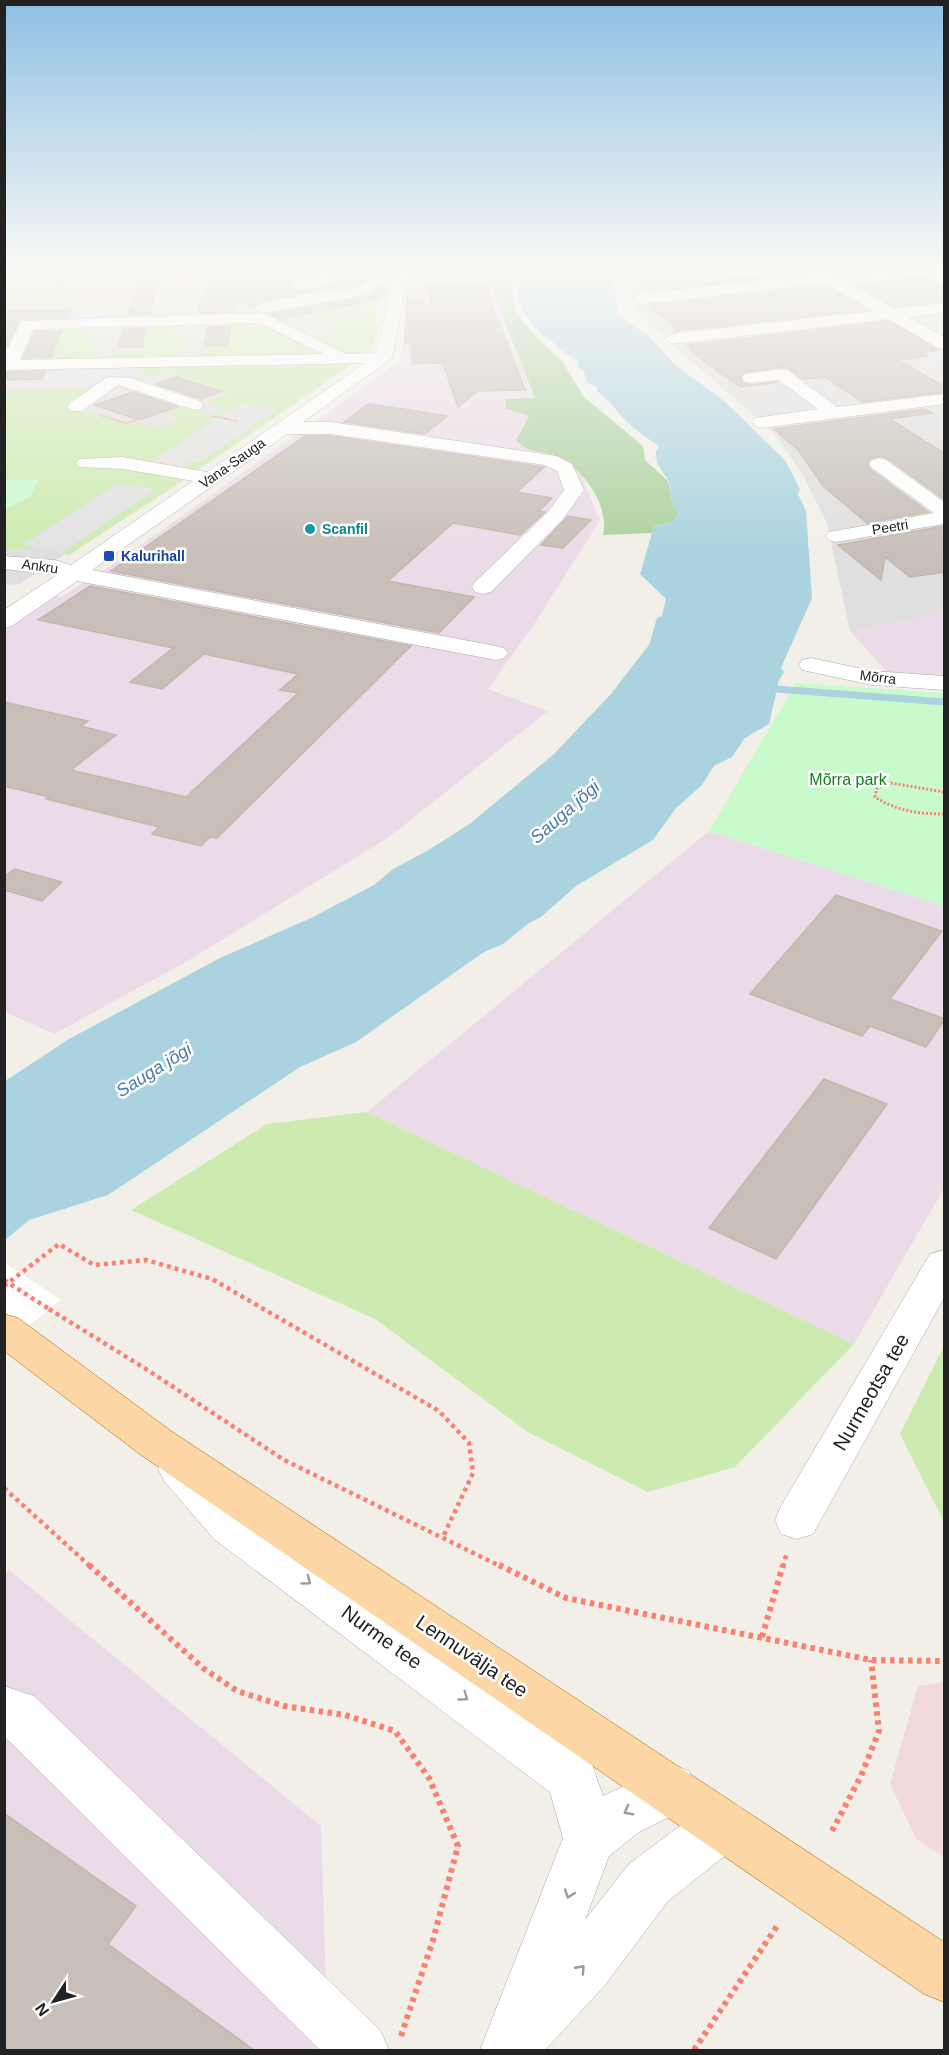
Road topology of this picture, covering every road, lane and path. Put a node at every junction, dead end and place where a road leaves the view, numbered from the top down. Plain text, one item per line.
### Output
1 (96, 363) joint
2 (100, 363) edge
3 (132, 363) edge
4 (377, 363) edge
5 (7, 365) edge
6 (751, 378) dead end
7 (77, 382) dead end
8 (119, 382) junction
9 (945, 399) edge
10 (194, 405) dead end
11 (76, 407) joint
12 (834, 413) junction
13 (137, 420) dead end
14 (762, 422) dead end
15 (283, 428) junction
16 (86, 463) dead end
17 (879, 465) dead end
18 (210, 478) junction
19 (945, 511) edge
20 (945, 518) edge
21 (836, 536) dead end
22 (4, 562) edge
23 (75, 571) junction
24 (483, 587) dead end
25 (4, 621) edge
26 (496, 653) dead end
27 (812, 665) dead end
28 (945, 683) edge
29 (945, 792) edge
30 (945, 814) edge
31 (945, 1264) edge
32 (4, 1280) edge
33 (4, 1286) edge
34 (11, 1333) edge
35 (156, 1443) junction
36 (4, 1488) edge
37 (797, 1520) joint
38 (443, 1537) junction
39 (762, 1637) junction
40 (871, 1660) junction
41 (945, 1661) edge
42 (4, 1709) edge
43 (670, 1789) junction
44 (723, 1825) junction
45 (832, 1831) dead end
46 (589, 1838) junction
47 (778, 1923) dead end
48 (945, 1974) edge
49 (511, 2047) edge
50 (360, 2050) edge
51 (397, 2050) edge
52 (694, 2050) edge

1 - 2 street
1 - 5 street
3 - 8 street
4 - 15 street, Vana-Sauga
6 - 12 street
7 - 8 street
8 - 10 street
8 - 11 street
9 - 12 street
11 - 13 path
12 - 14 street
15 - 18 street, Vana-Sauga
15 - 24 street
16 - 18 street
17 - 19 street
18 - 23 street, Vana-Sauga
20 - 21 street, Peetri
22 - 23 street, Ankru
23 - 25 street, Vana-Sauga
23 - 26 street, Ankru
27 - 28 street, Mõrra
29 - 30 path
31 - 37 street, Nurmeotsa tee
32 - 38 path, bridge
33 - 38 path
34 - 35 main road, Lennuvälja tee
35 - 43 main road, Lennuvälja tee
35 -> 46 street, Nurme tee
36 - 51 path
37 - 39 path
38 - 39 path
39 - 40 path
40 - 41 path
40 - 45 path
42 - 50 street
43 - 44 main road, Lennuvälja tee
43 -> 46 street
44 - 48 main road, Lennuvälja tee
49 -> 44 street
46 -> 49 street
47 - 52 path

